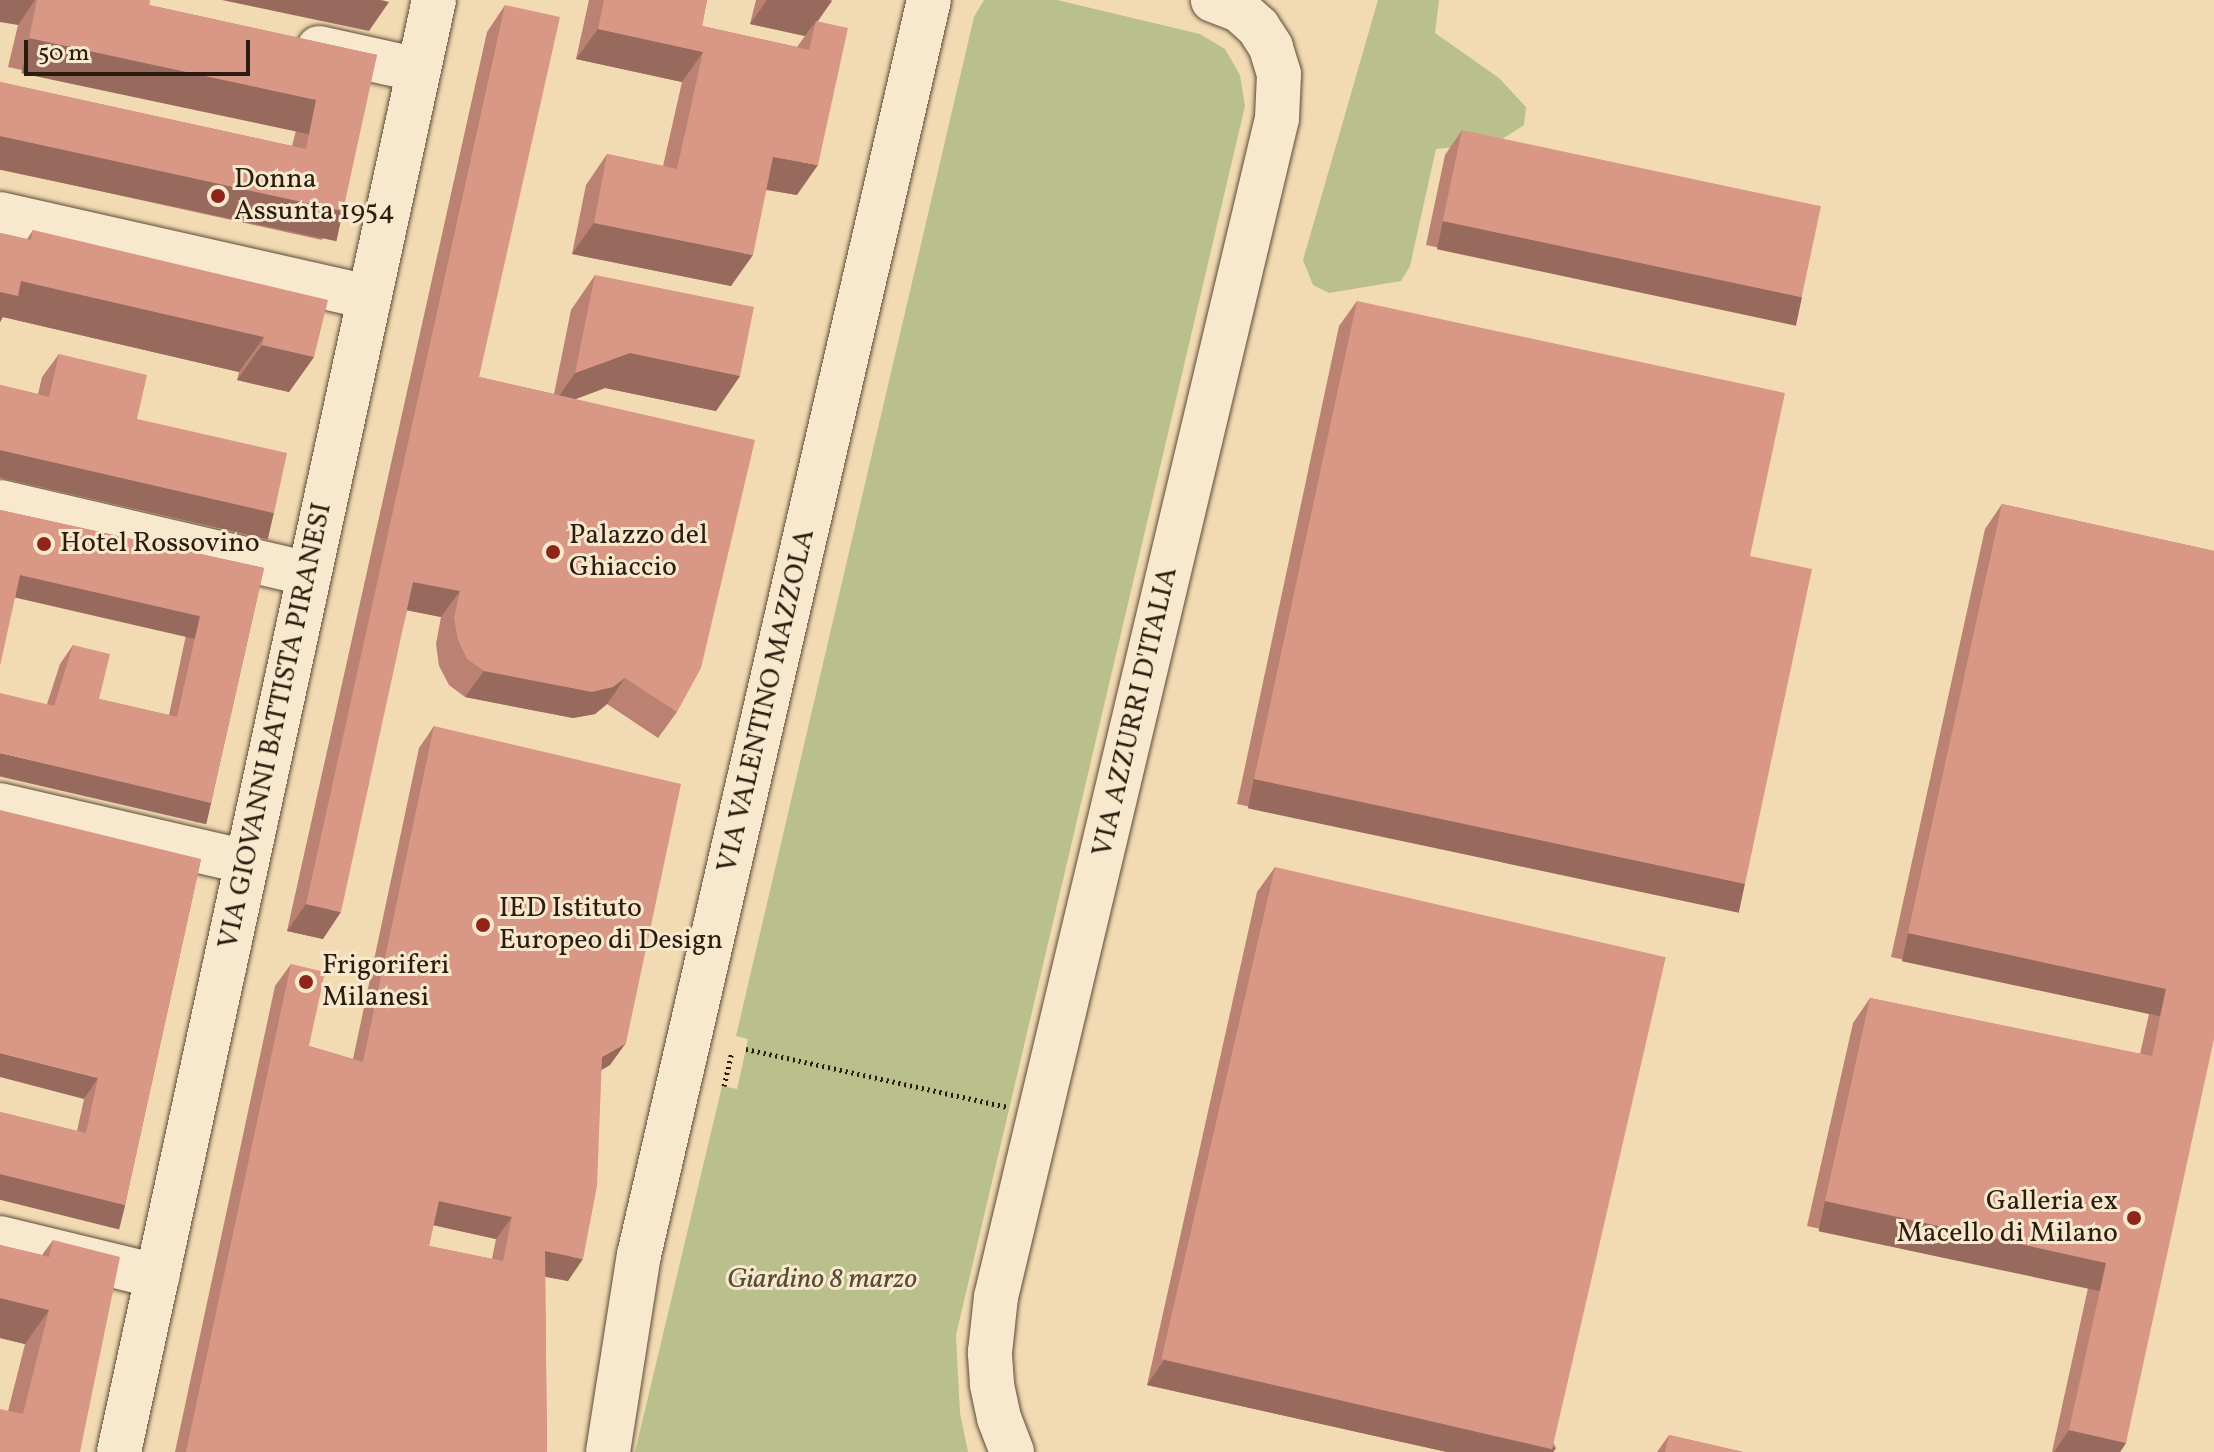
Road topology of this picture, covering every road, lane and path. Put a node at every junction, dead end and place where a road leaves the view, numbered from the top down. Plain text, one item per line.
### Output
1 (434, 0) edge
2 (929, 0) edge
3 (1213, 0) edge
4 (274, 38) edge
5 (419, 70) junction
6 (0, 214) edge
7 (369, 297) junction
8 (0, 502) edge
9 (309, 574) junction
10 (0, 805) edge
11 (246, 862) junction
12 (746, 1049) dead end
13 (732, 1052) dead end
14 (724, 1086) dead end
15 (1012, 1108) dead end
16 (0, 1238) edge
17 (157, 1276) junction
18 (119, 1452) edge
19 (608, 1452) edge
20 (1012, 1452) edge

1 - 5 street, VIA GIOVANNI BATTISTA PIRANESI
2 - 19 street, VIA VALENTINO MAZZOLA
3 - 20 street, VIA AZZURRI D'ITALIA
4 - 5 street
5 - 7 street, VIA GIOVANNI BATTISTA PIRANESI
6 - 7 street
7 - 9 street, VIA GIOVANNI BATTISTA PIRANESI
8 - 9 street
9 - 11 street, VIA GIOVANNI BATTISTA PIRANESI
10 - 11 street
11 - 17 street, VIA GIOVANNI BATTISTA PIRANESI
12 - 15 path
13 - 14 path
16 - 17 street
17 - 18 street, VIA GIOVANNI BATTISTA PIRANESI

